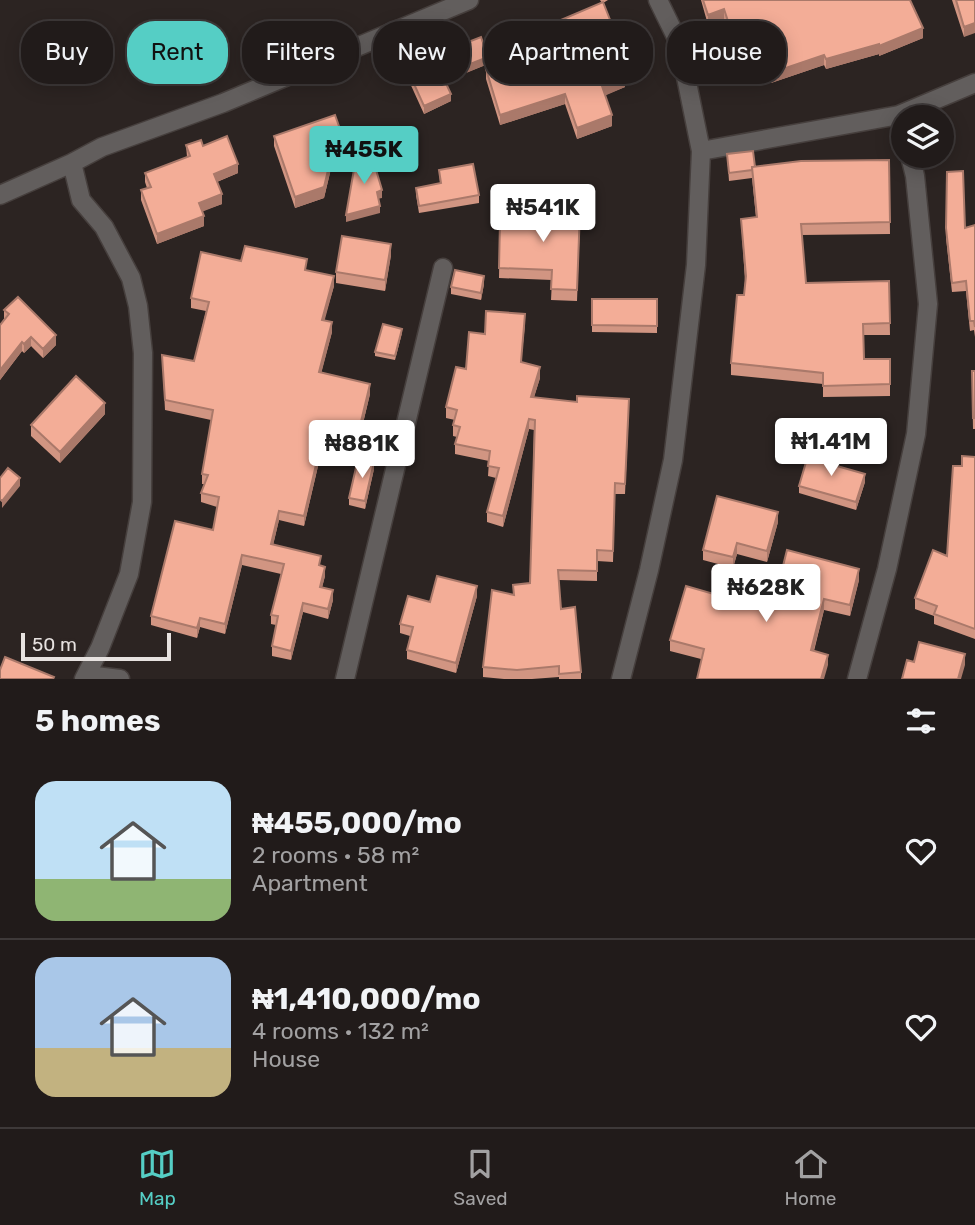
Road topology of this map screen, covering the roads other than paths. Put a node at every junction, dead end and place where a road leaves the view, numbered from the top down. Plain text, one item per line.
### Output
1 (469, 0) edge
2 (658, 0) edge
3 (975, 83) edge
4 (933, 105) edge
5 (891, 123) edge
6 (701, 151) junction
7 (72, 163) junction
8 (913, 168) edge
9 (0, 195) edge
10 (443, 268) dead end
11 (85, 677) edge
12 (120, 679) edge
13 (345, 679) edge
14 (621, 679) edge
15 (857, 679) edge

1 - 7 street
2 - 6 street
3 - 4 street
5 - 6 street
6 - 14 street
7 - 9 street
7 - 11 street
8 - 15 street
10 - 13 street
11 - 12 street

